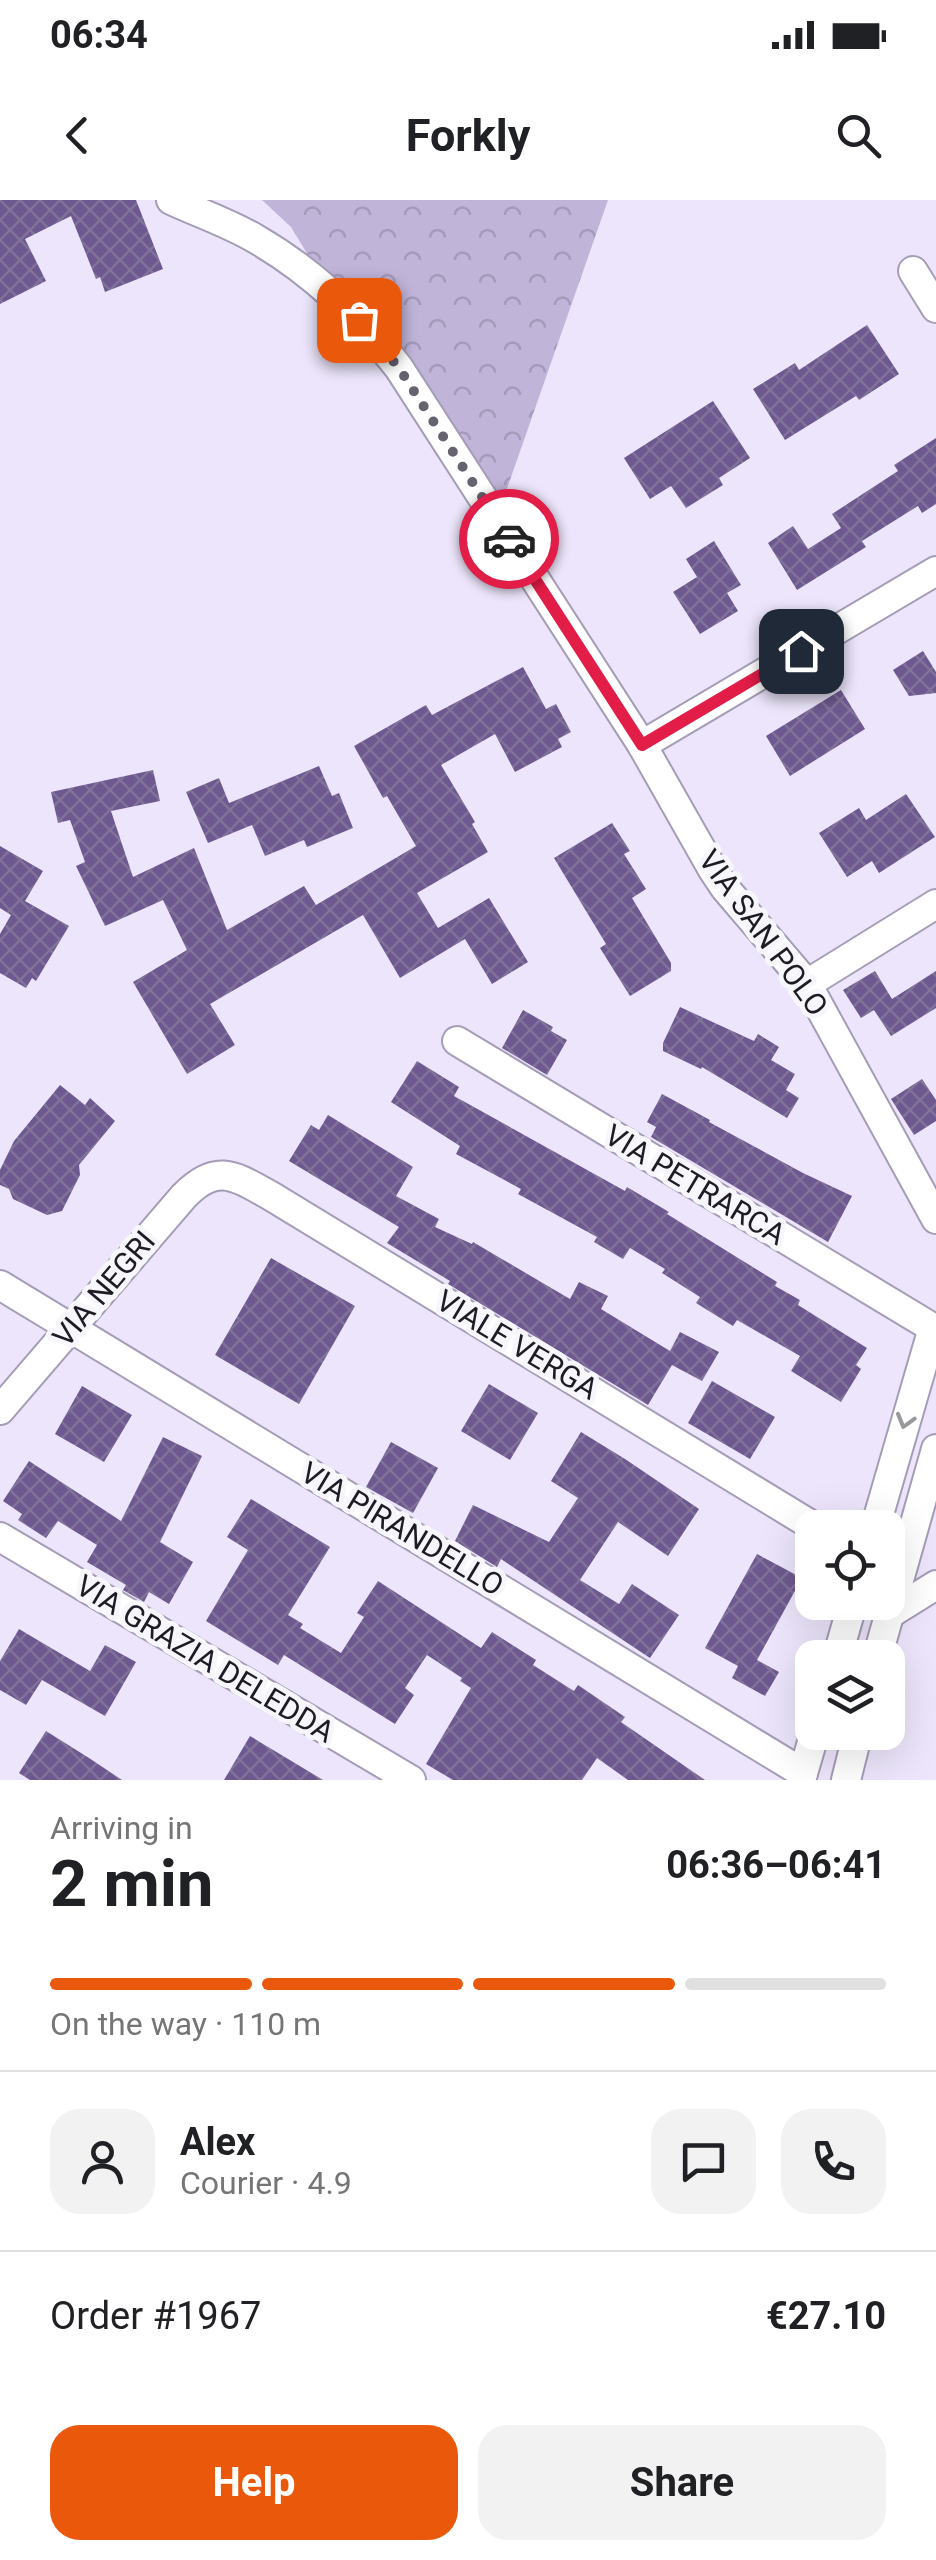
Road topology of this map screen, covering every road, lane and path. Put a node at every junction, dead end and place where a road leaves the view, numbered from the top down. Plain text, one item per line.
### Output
1 (171, 200) edge
2 (913, 271) dead end
3 (936, 308) edge
4 (936, 571) edge
5 (642, 745) junction
6 (936, 904) edge
7 (807, 984) junction
8 (457, 1041) dead end
9 (213, 1175) joint
10 (928, 1188) edge
11 (936, 1219) edge
12 (0, 1285) edge
13 (72, 1329) junction
14 (934, 1330) edge
15 (0, 1410) edge
16 (936, 1449) edge
17 (880, 1510) edge
18 (795, 1515) edge
19 (0, 1537) edge
20 (905, 1556) edge
21 (936, 1585) edge
22 (905, 1604) edge
23 (810, 1750) edge
24 (854, 1750) edge
25 (802, 1776) edge
26 (411, 1780) edge
27 (846, 1780) edge

1 - 5 street, VIA SAN POLO
2 - 3 street
4 - 5 street
5 - 7 street, VIA SAN POLO
6 - 7 street
7 - 10 street, VIA SAN POLO
8 - 14 street, VIA PETRARCA
9 - 13 street, VIA NEGRI
9 - 18 street, VIALE VERGA
10 - 11 street, VIA SAN POLO
12 - 13 street, VIA PIRANDELLO
13 - 15 street, VIA NEGRI
13 - 25 street, VIA PIRANDELLO
14 -> 17 street
16 - 20 street
19 - 26 street, VIA GRAZIA DELEDDA
21 - 22 street
23 - 25 street
24 - 27 street

